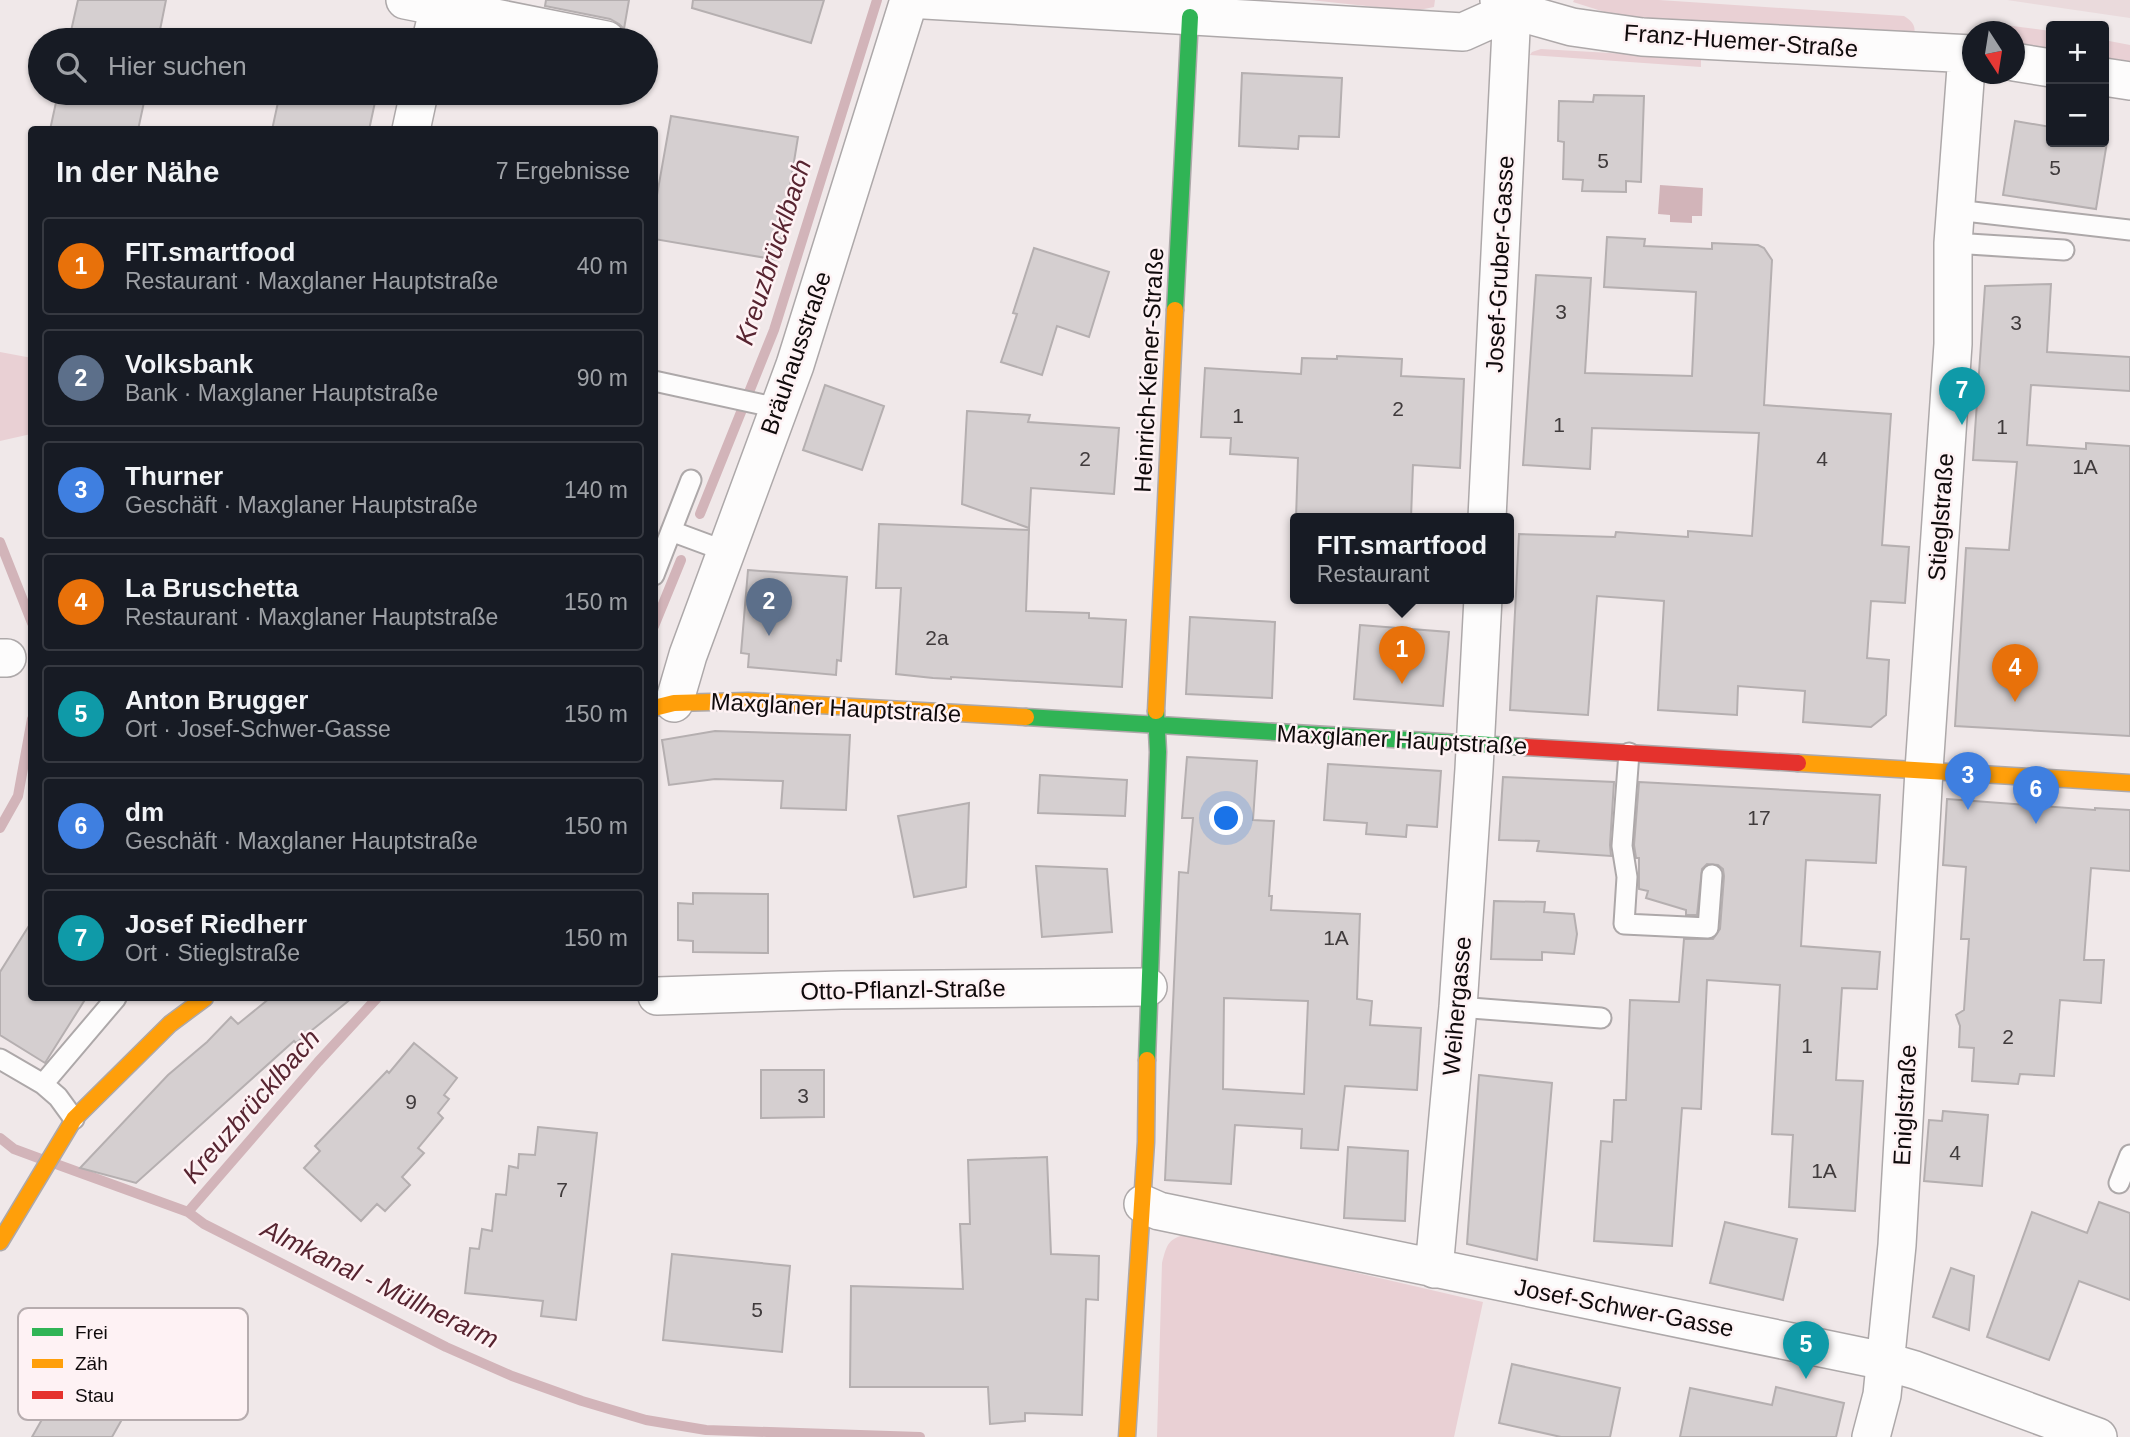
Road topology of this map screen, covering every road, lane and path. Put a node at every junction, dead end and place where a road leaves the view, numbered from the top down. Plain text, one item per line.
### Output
1 (909, 0) edge
2 (925, 0) edge
3 (1505, 5) edge
4 (425, 16) edge
5 (1190, 17) junction
6 (516, 28) edge
7 (1962, 54) edge
8 (2025, 64) edge
9 (2046, 67) edge
10 (2109, 78) edge
11 (2130, 81) edge
12 (1967, 84) edge
13 (416, 105) edge
14 (412, 126) edge
15 (1954, 227) junction
16 (2130, 230) edge
17 (2064, 250) dead end
18 (658, 382) edge
19 (757, 403) junction
20 (691, 480) dead end
21 (1487, 513) edge
22 (671, 531) junction
23 (725, 551) junction
24 (658, 565) edge
25 (1483, 604) edge
26 (664, 706) edge
27 (1156, 725) junction
28 (1476, 744) junction
29 (1629, 753) junction
30 (1924, 770) junction
31 (2130, 783) edge
32 (1712, 875) dead end
33 (1148, 987) junction
34 (658, 996) edge
35 (113, 1001) edge
36 (201, 1001) edge
37 (1458, 1007) junction
38 (1601, 1018) dead end
39 (0, 1059) edge
40 (43, 1084) junction
41 (74, 1119) junction
42 (2130, 1155) edge
43 (2119, 1183) dead end
44 (1143, 1204) junction
45 (0, 1242) edge
46 (1434, 1269) junction
47 (1884, 1361) junction
48 (1127, 1437) edge
49 (1871, 1437) edge
50 (2098, 1437) edge

1 - 19 street, Bräuhausstraße
2 - 5 street
3 - 5 street
3 - 7 street, Franz-Huemer-Straße
3 - 21 street, Josef-Gruber-Gasse
4 - 6 street
5 - 27 street, Heinrich-Kiener-Straße
8 - 9 street
10 - 11 street
12 - 15 street, Stieglstraße
13 - 14 street
15 - 16 lane
15 - 17 lane
15 - 30 street, Stieglstraße
18 - 19 lane
19 - 23 street, Bräuhausstraße
20 - 22 lane
22 - 23 lane
22 - 24 lane
23 - 26 street, Bräuhausstraße
25 - 28 street
26 - 27 street, Maxglaner Hauptstraße
27 - 28 street, Maxglaner Hauptstraße
27 - 33 street
28 - 29 street, Maxglaner Hauptstraße
28 - 37 street, Weihergasse
29 - 30 street, Maxglaner Hauptstraße
29 - 32 lane
30 - 31 street, Maxglaner Hauptstraße
30 - 47 street, Eniglstraße
33 - 34 street, Otto-Pflanzl-Straße
33 - 44 street
35 - 40 lane
36 - 41 street
37 - 38 lane
37 - 46 street, Weihergasse
39 - 40 lane
40 - 41 lane
41 - 45 street
42 - 43 lane
44 - 46 street, Josef-Schwer-Gasse
44 - 48 street
46 - 47 street, Josef-Schwer-Gasse
47 - 49 street, Eniglstraße
47 - 50 street, Josef-Schwer-Gasse

